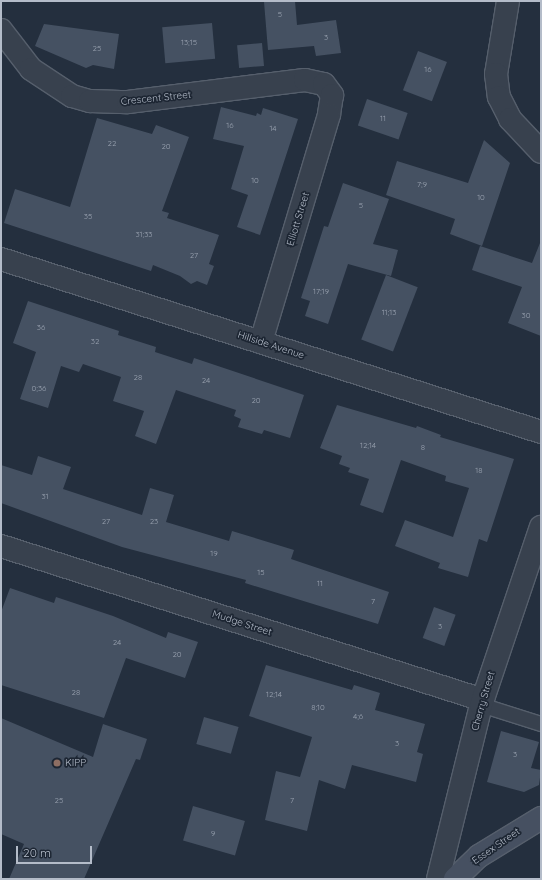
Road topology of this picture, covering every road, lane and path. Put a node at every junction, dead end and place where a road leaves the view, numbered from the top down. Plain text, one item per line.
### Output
1 (508, 1) edge
2 (1, 30) edge
3 (332, 95) joint
4 (541, 152) edge
5 (1, 259) edge
6 (261, 342) junction
7 (541, 432) edge
8 (541, 527) edge
9 (1, 546) edge
10 (482, 702) junction
11 (541, 724) edge
12 (541, 818) edge
13 (438, 879) edge
14 (455, 879) edge

1 - 4 street
2 - 3 street, Crescent Street
3 - 6 street, Elliott Street
5 - 6 street, Hillside Avenue
6 - 7 street, Hillside Avenue
8 - 10 street, Cherry Street
9 - 10 street, Mudge Street
10 - 11 lane
10 - 13 street, Cherry Street
12 - 14 main road, Essex Street

